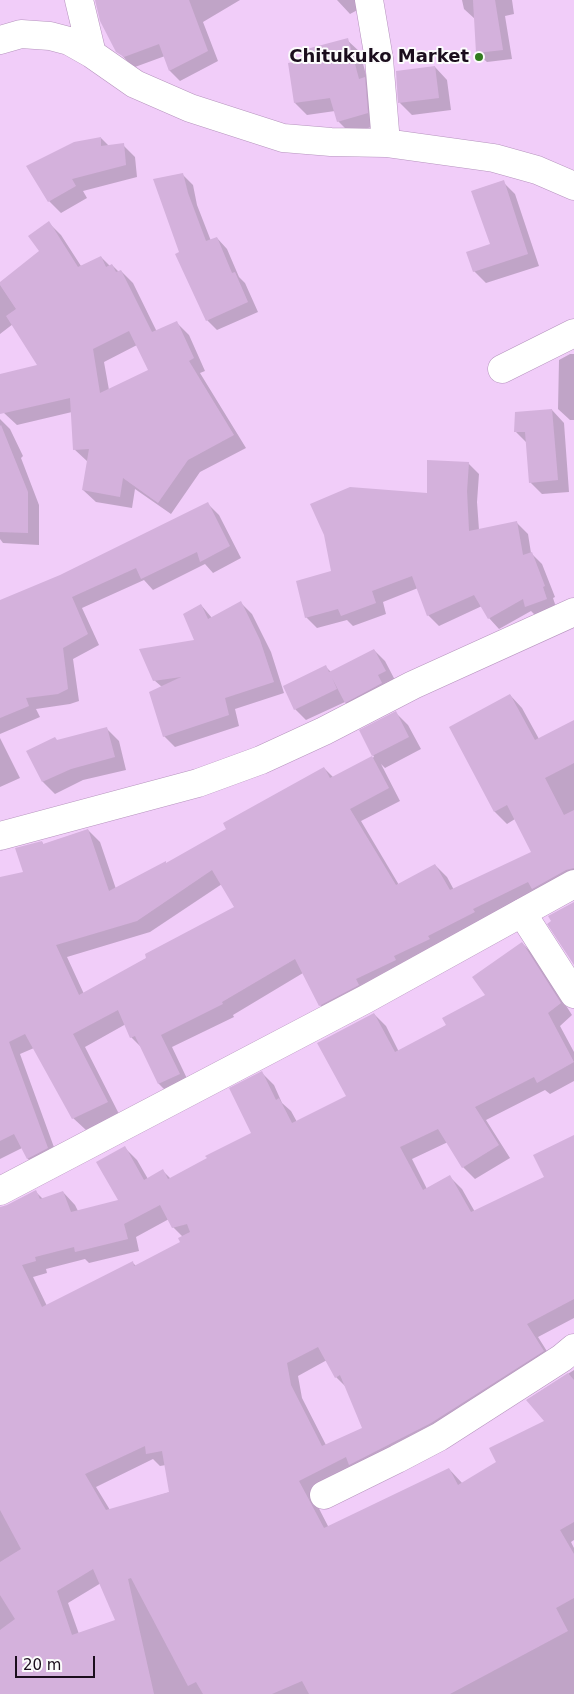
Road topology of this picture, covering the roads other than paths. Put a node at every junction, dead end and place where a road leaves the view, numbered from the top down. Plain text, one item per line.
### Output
1 (79, 0) edge
2 (369, 0) edge
3 (0, 40) edge
4 (92, 54) junction
5 (386, 143) junction
6 (574, 186) edge
7 (574, 333) edge
8 (502, 368) dead end
9 (574, 612) edge
10 (0, 836) edge
11 (574, 884) edge
12 (522, 913) junction
13 (574, 994) edge
14 (0, 1191) edge
15 (574, 1348) edge
16 (324, 1494) dead end

1 - 4 street
2 - 5 street
3 - 4 street
4 - 5 street
5 - 6 street
7 - 8 street
9 - 10 street
11 - 12 street
12 - 13 street
12 - 14 street
15 - 16 street

